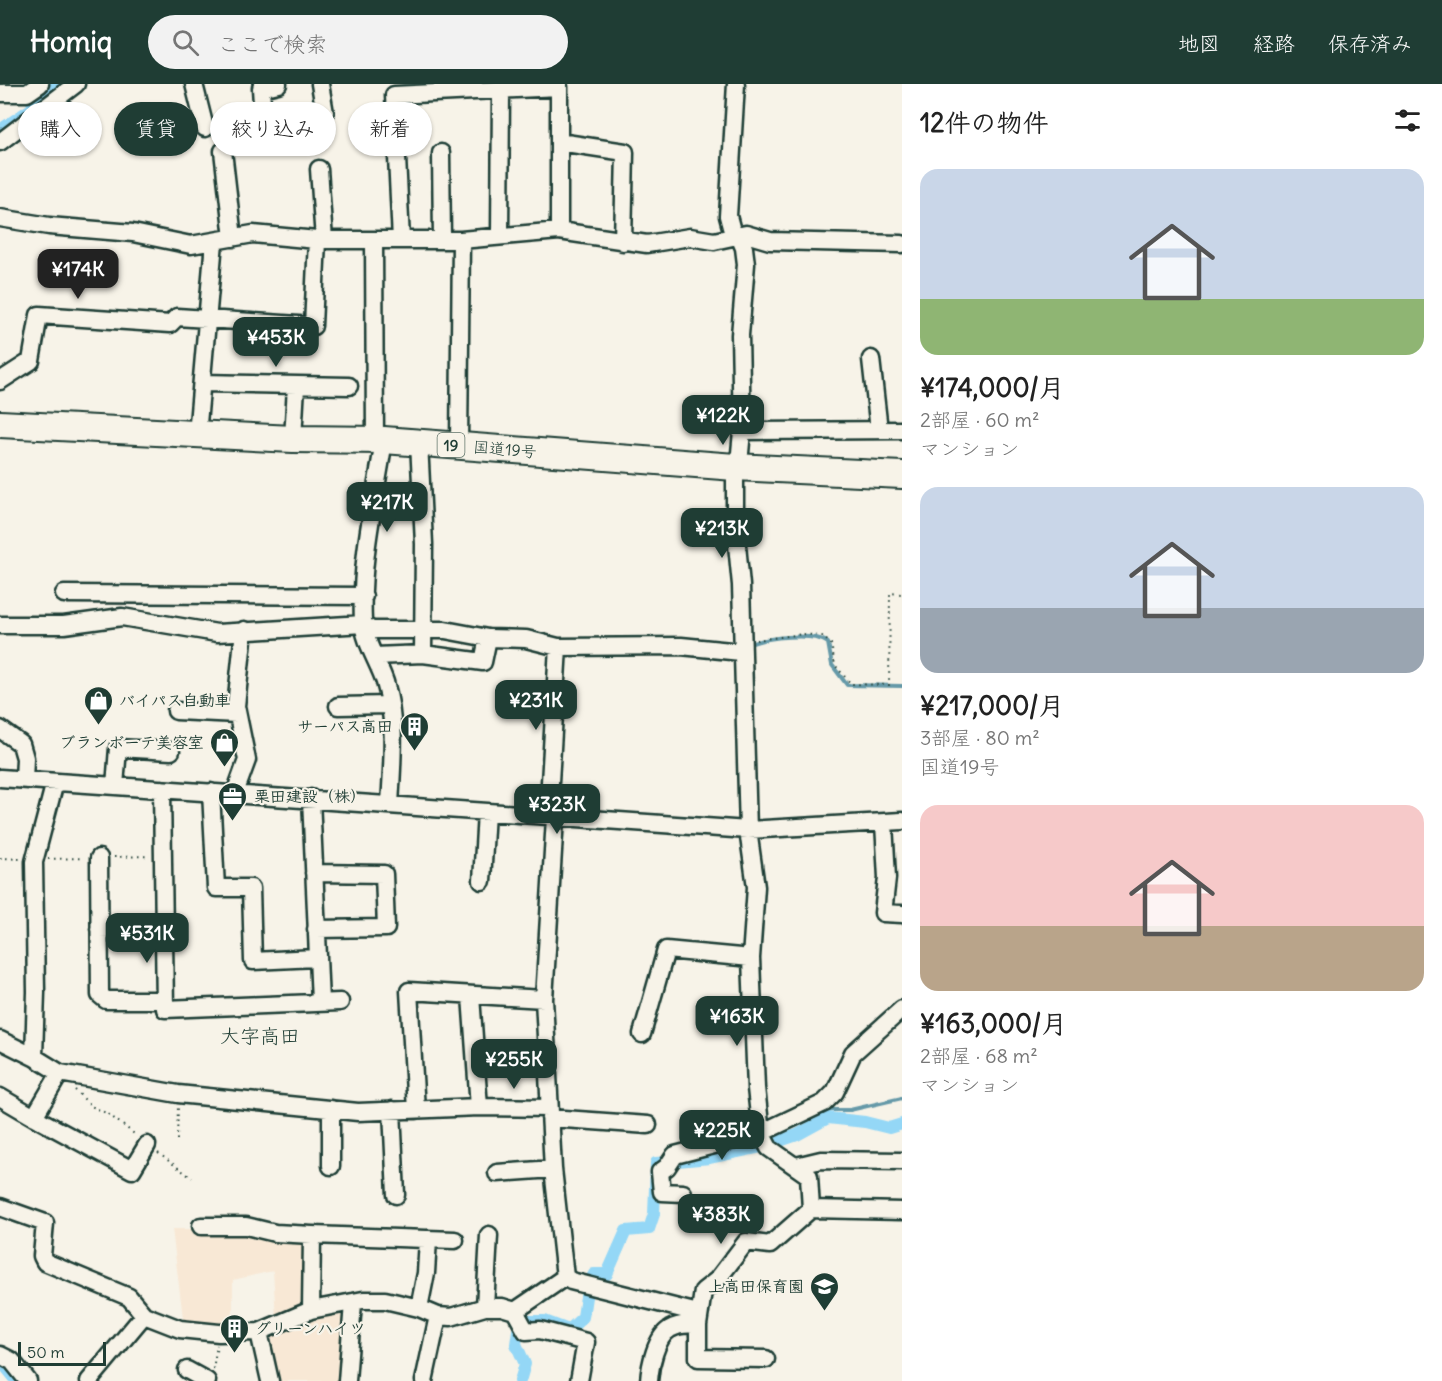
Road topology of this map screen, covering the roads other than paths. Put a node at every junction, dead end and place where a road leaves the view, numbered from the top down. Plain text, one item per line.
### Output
1 (40, 84) edge
2 (76, 84) edge
3 (194, 84) edge
4 (278, 84) edge
5 (320, 84) edge
6 (736, 84) edge
7 (501, 89) junction
8 (0, 93) edge
9 (205, 128) dead end
10 (0, 142) edge
11 (559, 142) junction
12 (441, 153) dead end
13 (224, 156) edge
14 (319, 169) dead end
15 (0, 218) edge
16 (559, 231) junction
17 (500, 236) junction
18 (739, 236) junction
19 (233, 238) junction
20 (442, 239) junction
21 (320, 240) junction
22 (374, 240) junction
23 (401, 240) junction
24 (462, 240) junction
25 (214, 242) junction
26 (623, 242) junction
27 (902, 244) edge
28 (207, 320) junction
29 (871, 359) dead end
30 (0, 381) edge
31 (202, 383) junction
32 (296, 386) junction
33 (349, 386) dead end
34 (0, 424) edge
35 (879, 430) junction
36 (902, 430) edge
37 (742, 431) junction
38 (197, 435) junction
39 (293, 439) junction
40 (379, 440) junction
41 (419, 442) junction
42 (459, 445) junction
43 (735, 467) junction
44 (902, 475) edge
45 (64, 594) dead end
46 (364, 596) junction
47 (363, 624) junction
48 (0, 625) edge
49 (244, 630) junction
50 (425, 630) junction
51 (488, 638) junction
52 (558, 647) junction
53 (741, 648) junction
54 (423, 654) junction
55 (375, 656) junction
56 (389, 705) junction
57 (338, 706) dead end
58 (176, 711) dead end
59 (237, 714) junction
60 (0, 729) edge
61 (171, 751) dead end
62 (0, 778) edge
63 (24, 780) junction
64 (55, 782) junction
65 (114, 786) junction
66 (162, 789) junction
67 (211, 792) junction
68 (235, 794) junction
69 (311, 798) junction
70 (390, 805) junction
71 (486, 812) junction
72 (552, 817) junction
73 (902, 821) edge
74 (884, 823) junction
75 (748, 830) junction
76 (99, 858) dead end
77 (314, 873) junction
78 (482, 881) dead end
79 (902, 914) edge
80 (99, 928) junction
81 (164, 928) junction
82 (316, 929) junction
83 (316, 958) junction
84 (751, 958) junction
85 (471, 996) junction
86 (164, 999) junction
87 (544, 999) junction
88 (320, 1002) junction
89 (340, 1002) dead end
90 (902, 1009) edge
91 (642, 1034) dead end
92 (0, 1040) edge
93 (34, 1057) junction
94 (59, 1075) junction
95 (0, 1096) edge
96 (479, 1107) junction
97 (331, 1109) junction
98 (392, 1110) junction
99 (417, 1110) junction
100 (550, 1113) junction
101 (34, 1118) junction
102 (648, 1125) dead end
103 (764, 1139) junction
104 (147, 1145) road end
105 (902, 1161) edge
106 (331, 1166) dead end
107 (796, 1166) junction
108 (553, 1169) junction
109 (497, 1173) dead end
110 (683, 1193) dead end
111 (396, 1195) dead end
112 (0, 1207) edge
113 (811, 1209) junction
114 (902, 1211) edge
115 (201, 1226) dead end
116 (312, 1235) junction
117 (489, 1235) dead end
118 (428, 1239) junction
119 (455, 1240) dead end
120 (565, 1277) junction
121 (353, 1303) junction
122 (485, 1307) junction
123 (419, 1308) junction
124 (311, 1310) junction
125 (515, 1311) junction
126 (144, 1315) junction
127 (438, 1316) junction
128 (698, 1319) junction
129 (259, 1332) junction
130 (0, 1355) edge
131 (756, 1355) dead end
132 (28, 1381) edge
133 (89, 1381) edge
134 (270, 1381) edge
135 (347, 1381) edge
136 (424, 1381) edge
137 (579, 1381) edge
138 (650, 1381) edge

1 - 8 street
2 - 10 street
3 - 9 street
4 - 5 street
6 - 18 street
7 - 11 street
7 - 17 street
7 - 23 street
11 - 16 street
11 - 26 street
12 - 20 street
13 - 19 street
14 - 21 street
15 - 25 street
16 - 17 street
16 - 26 street
17 - 24 street
18 - 26 street
18 - 27 street
18 - 37 street
19 - 21 street
19 - 25 street
20 - 23 street
20 - 24 street
21 - 22 street
21 - 28 street
22 - 23 street
22 - 40 street
24 - 42 street
25 - 28 street
28 - 30 street
28 - 31 street
29 - 35 street
31 - 32 street
31 - 38 street
32 - 33 street
32 - 39 street
34 - 38 highway, 国道19号 / 19
35 - 36 street
35 - 37 street
37 - 43 street
38 - 39 highway, 国道19号 / 19
39 - 40 highway, 国道19号 / 19
40 - 41 highway, 国道19号 / 19
40 - 46 street
41 - 42 highway, 国道19号 / 19
41 - 50 street
42 - 43 highway, 国道19号 / 19
43 - 44 highway, 国道19号 / 19
43 - 53 street
45 - 46 street
46 - 47 street
47 - 49 street
47 - 50 street
47 - 55 street
48 - 49 street
49 - 59 street
50 - 51 street
50 - 54 street
51 - 52 street
51 - 54 street
52 - 53 street
52 - 72 street
53 - 75 street
54 - 55 street
55 - 56 street
56 - 57 street
56 - 70 street
58 - 59 street
59 - 68 street
60 - 63 street
61 - 65 street
62 - 63 street
63 - 64 street
64 - 65 street
64 - 93 street
65 - 66 street
66 - 67 street
66 - 81 street
67 - 68 street
67 - 83 street
68 - 69 street
69 - 70 street
69 - 77 street
70 - 71 street
71 - 72 street
71 - 78 street
72 - 75 street
72 - 87 street
73 - 74 street
74 - 75 street
74 - 79 street
75 - 84 street
76 - 80 street
77 - 82 street
77 - 82 street
80 - 81 street
80 - 86 street
81 - 86 street
82 - 83 street
83 - 88 street
84 - 91 street
84 - 103 street
85 - 87 street
85 - 96 street
85 - 99 street
86 - 88 street
87 - 100 street
88 - 89 street
90 - 103 street
92 - 93 street
93 - 94 street
94 - 97 street
94 - 101 street
95 - 101 street
96 - 99 street
96 - 100 street
97 - 98 street
97 - 106 street
98 - 99 street
98 - 111 street
100 - 102 street
100 - 108 street
101 - 104 street
103 - 107 street
103 - 110 street
105 - 107 street
107 - 113 street
108 - 109 street
108 - 120 street
112 - 126 street
113 - 114 street
113 - 128 street
115 - 116 street
116 - 118 street
116 - 124 street
117 - 122 street
118 - 119 street
118 - 123 street
120 - 125 street
120 - 128 street
121 - 123 street
121 - 124 street
121 - 135 street
122 - 125 street
122 - 127 street
123 - 127 street
124 - 129 street
125 - 137 street
126 - 129 street
126 - 133 street
127 - 136 street
128 - 131 street
128 - 138 street
129 - 134 street
130 - 132 street

